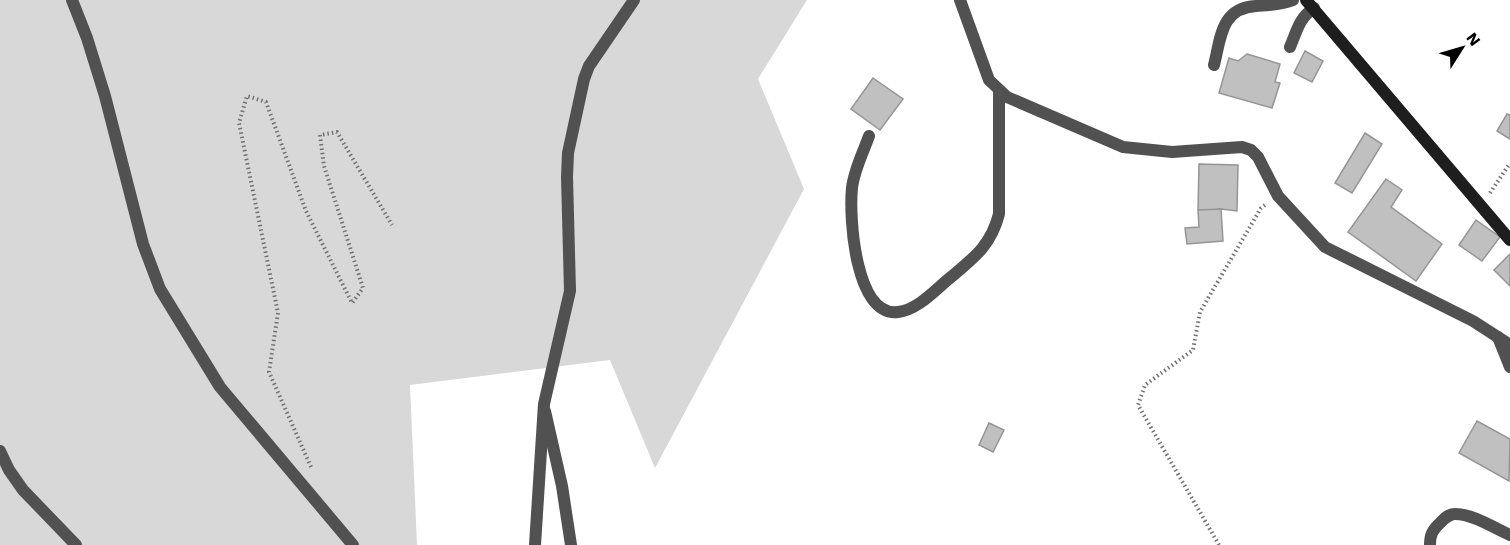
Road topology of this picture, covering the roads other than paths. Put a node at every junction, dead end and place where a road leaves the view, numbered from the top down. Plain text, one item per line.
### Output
1 (72, 0) edge
2 (634, 0) edge
3 (960, 0) edge
4 (1293, 0) edge
5 (1310, 4) edge
6 (1290, 47) dead end
7 (1214, 65) dead end
8 (999, 91) junction
9 (869, 136) dead end
10 (1510, 240) edge
11 (1498, 337) junction
12 (1510, 345) edge
13 (1510, 367) edge
14 (544, 404) junction
15 (0, 451) edge
16 (1510, 535) edge
17 (76, 545) edge
18 (353, 545) edge
19 (535, 545) edge
20 (571, 545) edge
21 (1430, 545) edge

1 - 18 street
2 - 14 street
3 - 8 street
4 - 7 street
5 - 6 street
5 - 10 main road
8 - 9 street
8 - 11 street
11 - 12 street
11 - 13 street
14 - 19 street
14 - 20 street
15 - 17 street
16 - 21 street

